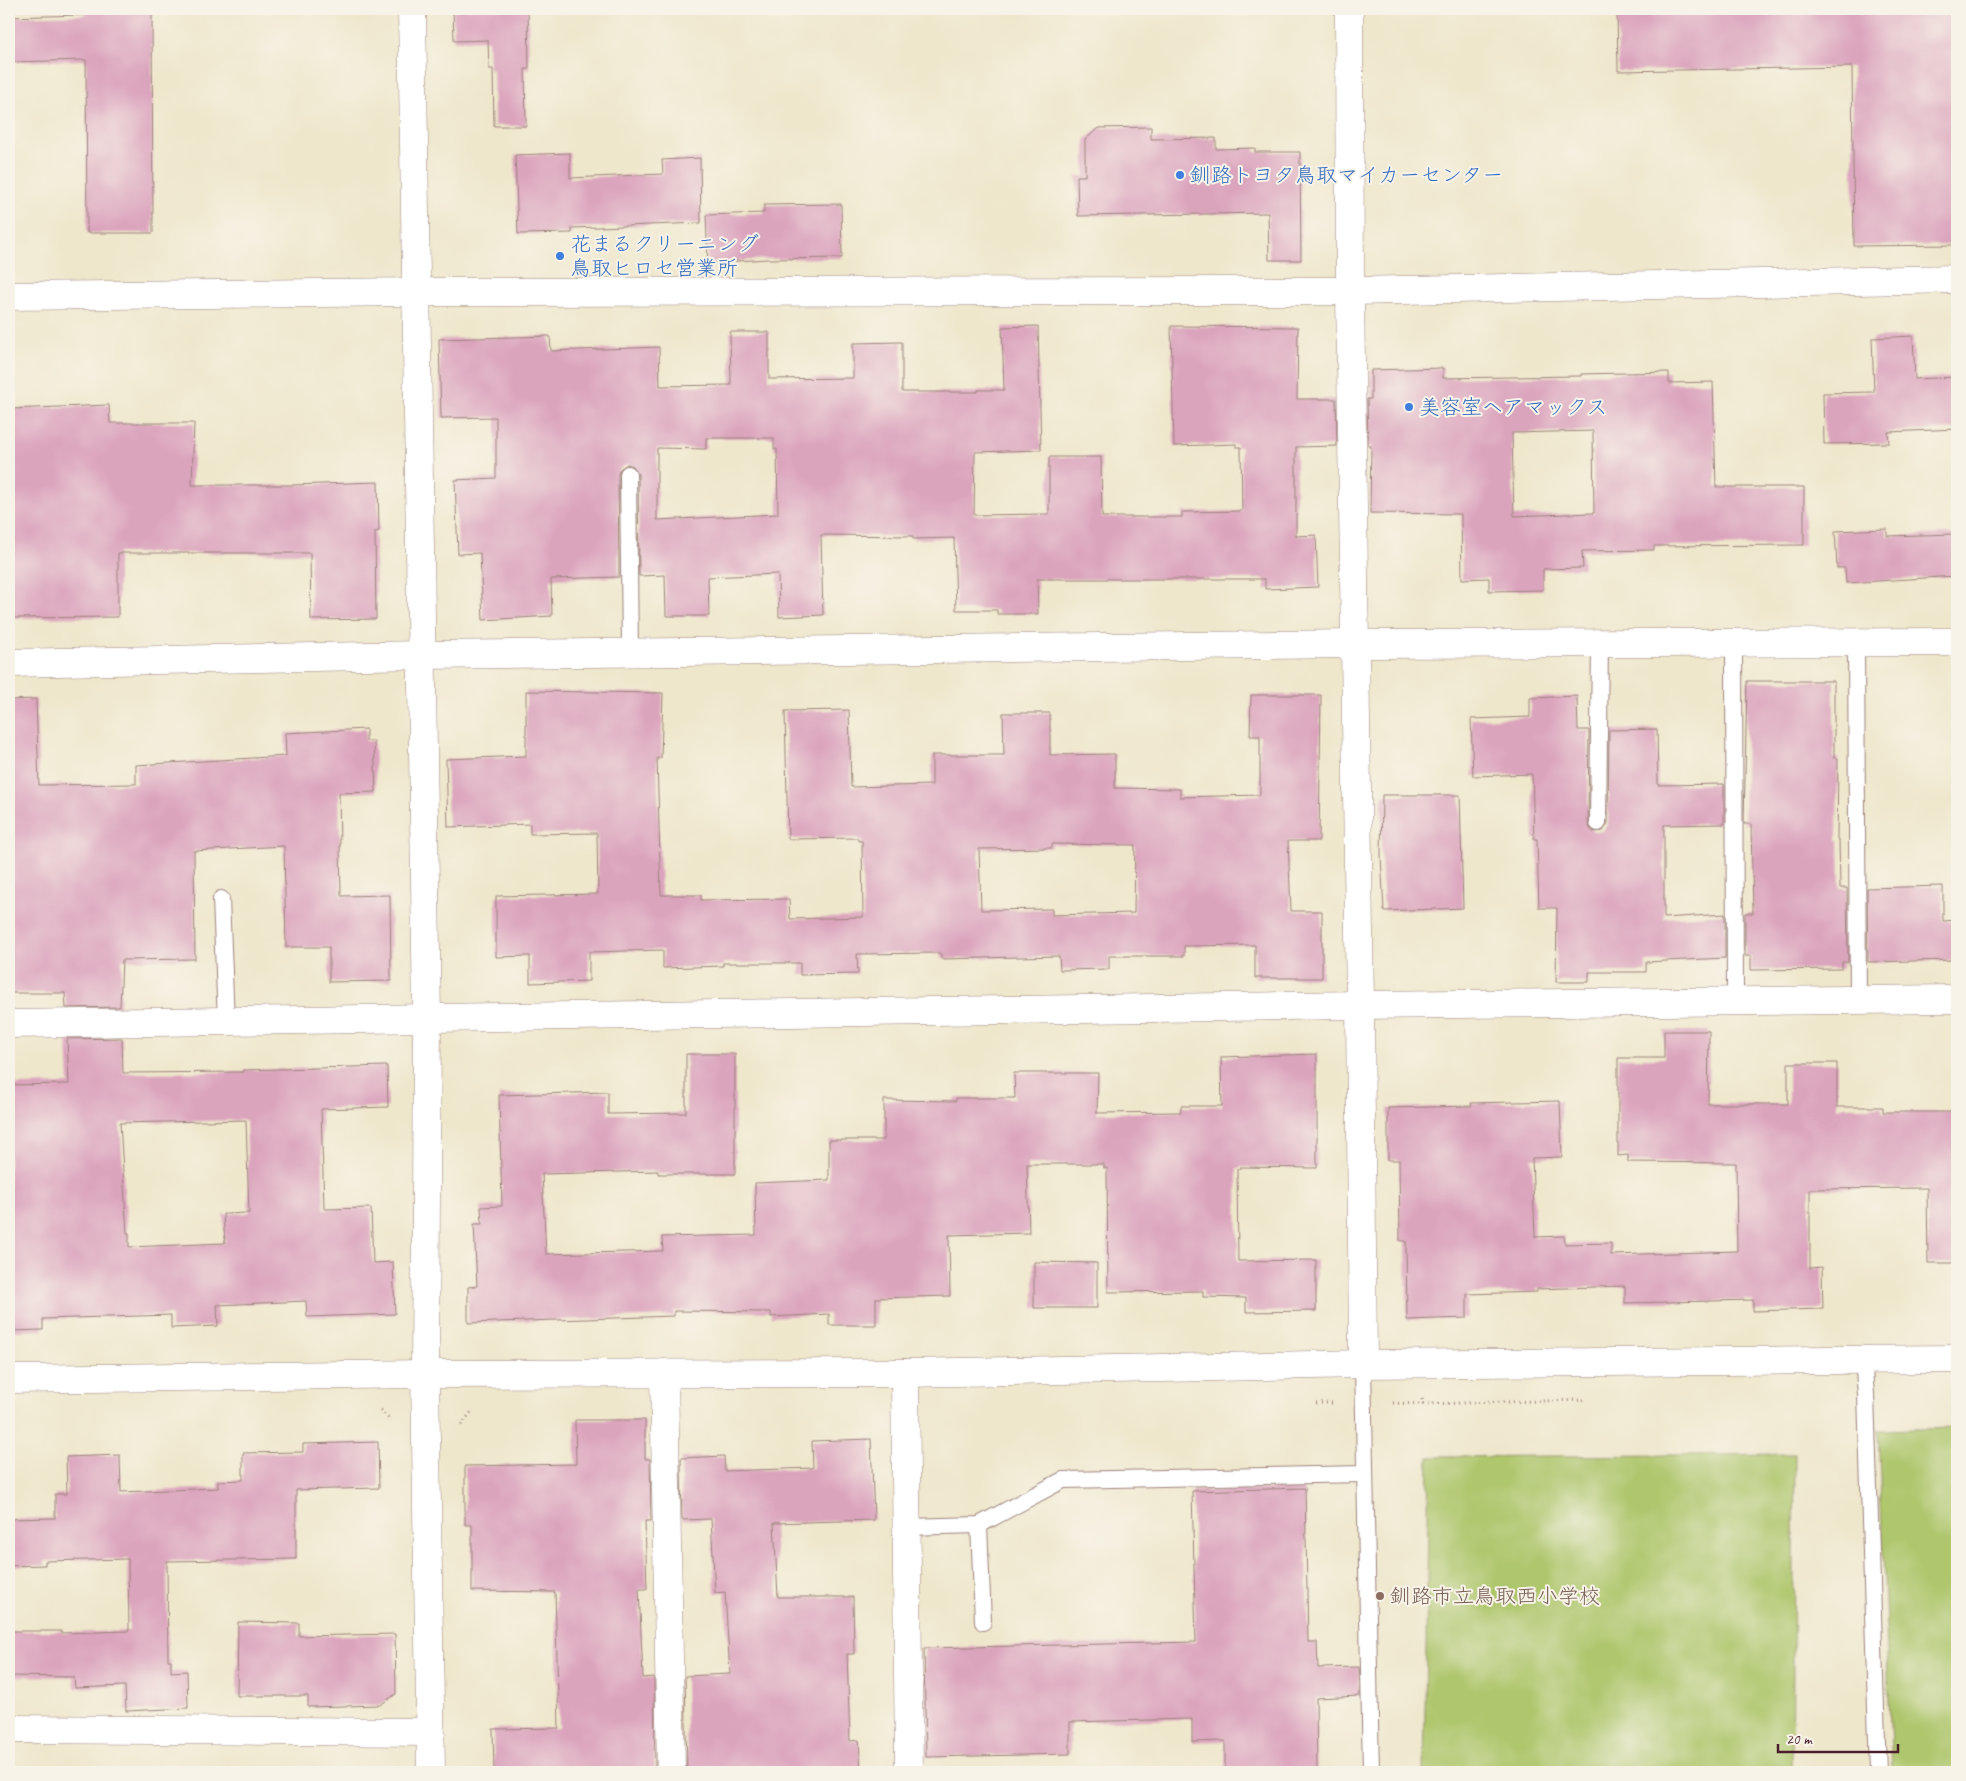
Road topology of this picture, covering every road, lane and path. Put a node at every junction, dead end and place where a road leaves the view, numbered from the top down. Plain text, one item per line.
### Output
1 (412, 9) edge
2 (1349, 9) edge
3 (1957, 279) edge
4 (1350, 291) junction
5 (418, 292) junction
6 (9, 296) edge
7 (628, 474) dead end
8 (1856, 642) junction
9 (1957, 642) edge
10 (1600, 643) junction
11 (1734, 643) junction
12 (1356, 644) junction
13 (630, 652) junction
14 (422, 655) junction
15 (9, 663) edge
16 (1598, 823) dead end
17 (221, 899) dead end
18 (1957, 999) edge
19 (1858, 1000) junction
20 (1735, 1001) junction
21 (1360, 1005) junction
22 (426, 1019) junction
23 (226, 1021) junction
24 (9, 1024) edge
25 (1863, 1359) junction
26 (1957, 1359) edge
27 (1363, 1364) junction
28 (664, 1373) junction
29 (904, 1373) junction
30 (425, 1374) junction
31 (9, 1379) edge
32 (1365, 1474) junction
33 (979, 1524) junction
34 (906, 1527) junction
35 (983, 1622) dead end
36 (9, 1729) edge
37 (431, 1732) junction
38 (431, 1772) edge
39 (671, 1772) edge
40 (909, 1772) edge
41 (1371, 1772) edge
42 (1878, 1772) edge

1 - 5 street
2 - 4 street
3 - 4 street
4 - 5 street
4 - 12 street
5 - 6 street
5 - 14 street
7 - 13 lane
8 - 9 street
8 - 11 street
8 - 19 lane
10 - 11 street
10 - 12 street
10 - 16 lane
11 - 20 lane
12 - 13 street
12 - 21 street
13 - 14 street
14 - 15 street
14 - 22 street
17 - 23 lane
18 - 19 street
19 - 20 street
20 - 21 street
21 - 22 street
21 - 27 street
22 - 23 street
22 - 30 street
23 - 24 street
25 - 26 street
25 - 27 street
25 - 42 lane
27 - 29 street
27 - 32 lane
28 - 29 street
28 - 30 street
28 - 39 street
29 - 34 street
30 - 31 street
30 - 37 street
32 - 33 lane
32 - 41 lane
33 - 34 lane
33 - 35 lane
34 - 40 street
36 - 37 street
37 - 38 street

